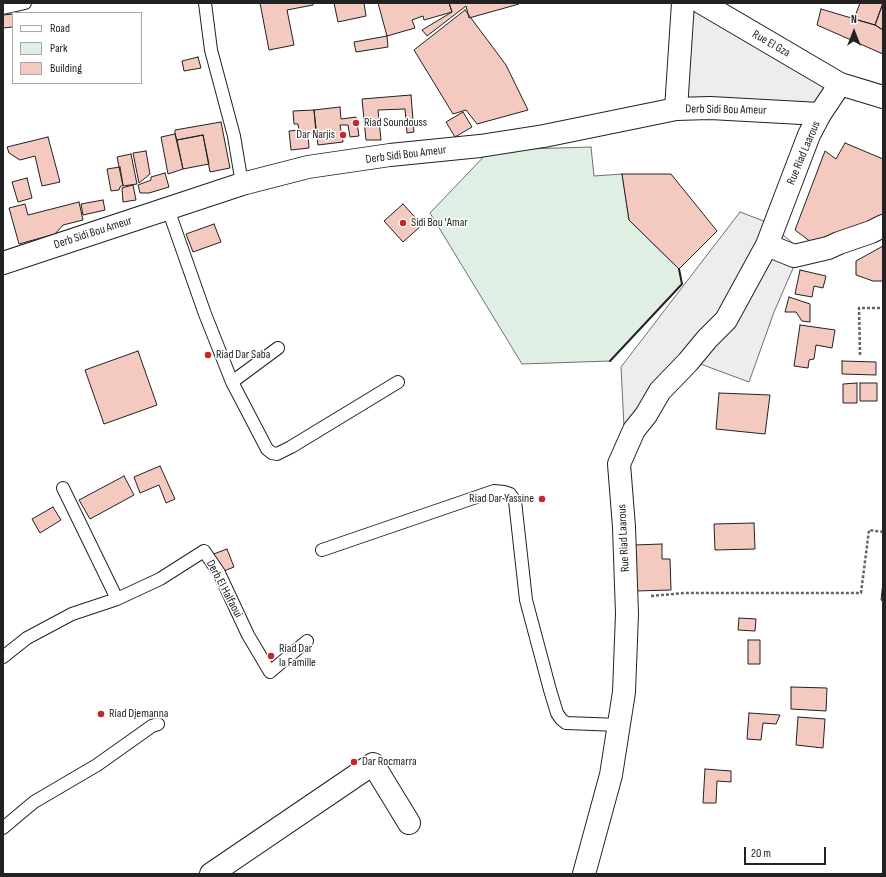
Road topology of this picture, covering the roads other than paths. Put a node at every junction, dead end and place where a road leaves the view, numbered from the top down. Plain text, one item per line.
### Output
1 (26, 3) edge
2 (205, 3) edge
3 (683, 3) edge
4 (702, 3) edge
5 (3, 8) edge
6 (840, 84) junction
7 (883, 97) edge
8 (676, 109) junction
9 (820, 114) junction
10 (242, 184) junction
11 (168, 209) junction
12 (883, 226) edge
13 (767, 244) junction
14 (3, 263) edge
15 (278, 348) dead end
16 (232, 382) junction
17 (398, 382) dead end
18 (63, 488) dead end
19 (322, 550) dead end
20 (117, 599) junction
21 (307, 641) dead end
22 (3, 657) edge
23 (158, 724) dead end
24 (620, 725) junction
25 (409, 823) dead end
26 (3, 828) edge
27 (211, 874) edge
28 (584, 874) edge

1 - 5 lane
2 - 10 lane
3 - 8 street
4 - 6 street, Rue El Gza
6 - 7 street
6 - 9 street, Rue Riad Laarous
8 - 9 street, Derb Sidi Bou Ameur
8 - 10 street, Derb Sidi Bou Ameur
9 - 13 street, Rue Riad Laarous
10 - 11 street, Derb Sidi Bou Ameur
11 - 14 street, Derb Sidi Bou Ameur
11 - 16 lane
12 - 13 street
13 - 24 street, Rue Riad Laarous
15 - 16 lane
16 - 17 lane
18 - 20 lane
19 - 24 lane
20 - 21 lane, Derb El Halfaoui
20 - 22 lane, Derb El Halfaoui
23 - 26 lane
24 - 28 street, Rue Riad Laarous
25 - 27 street

